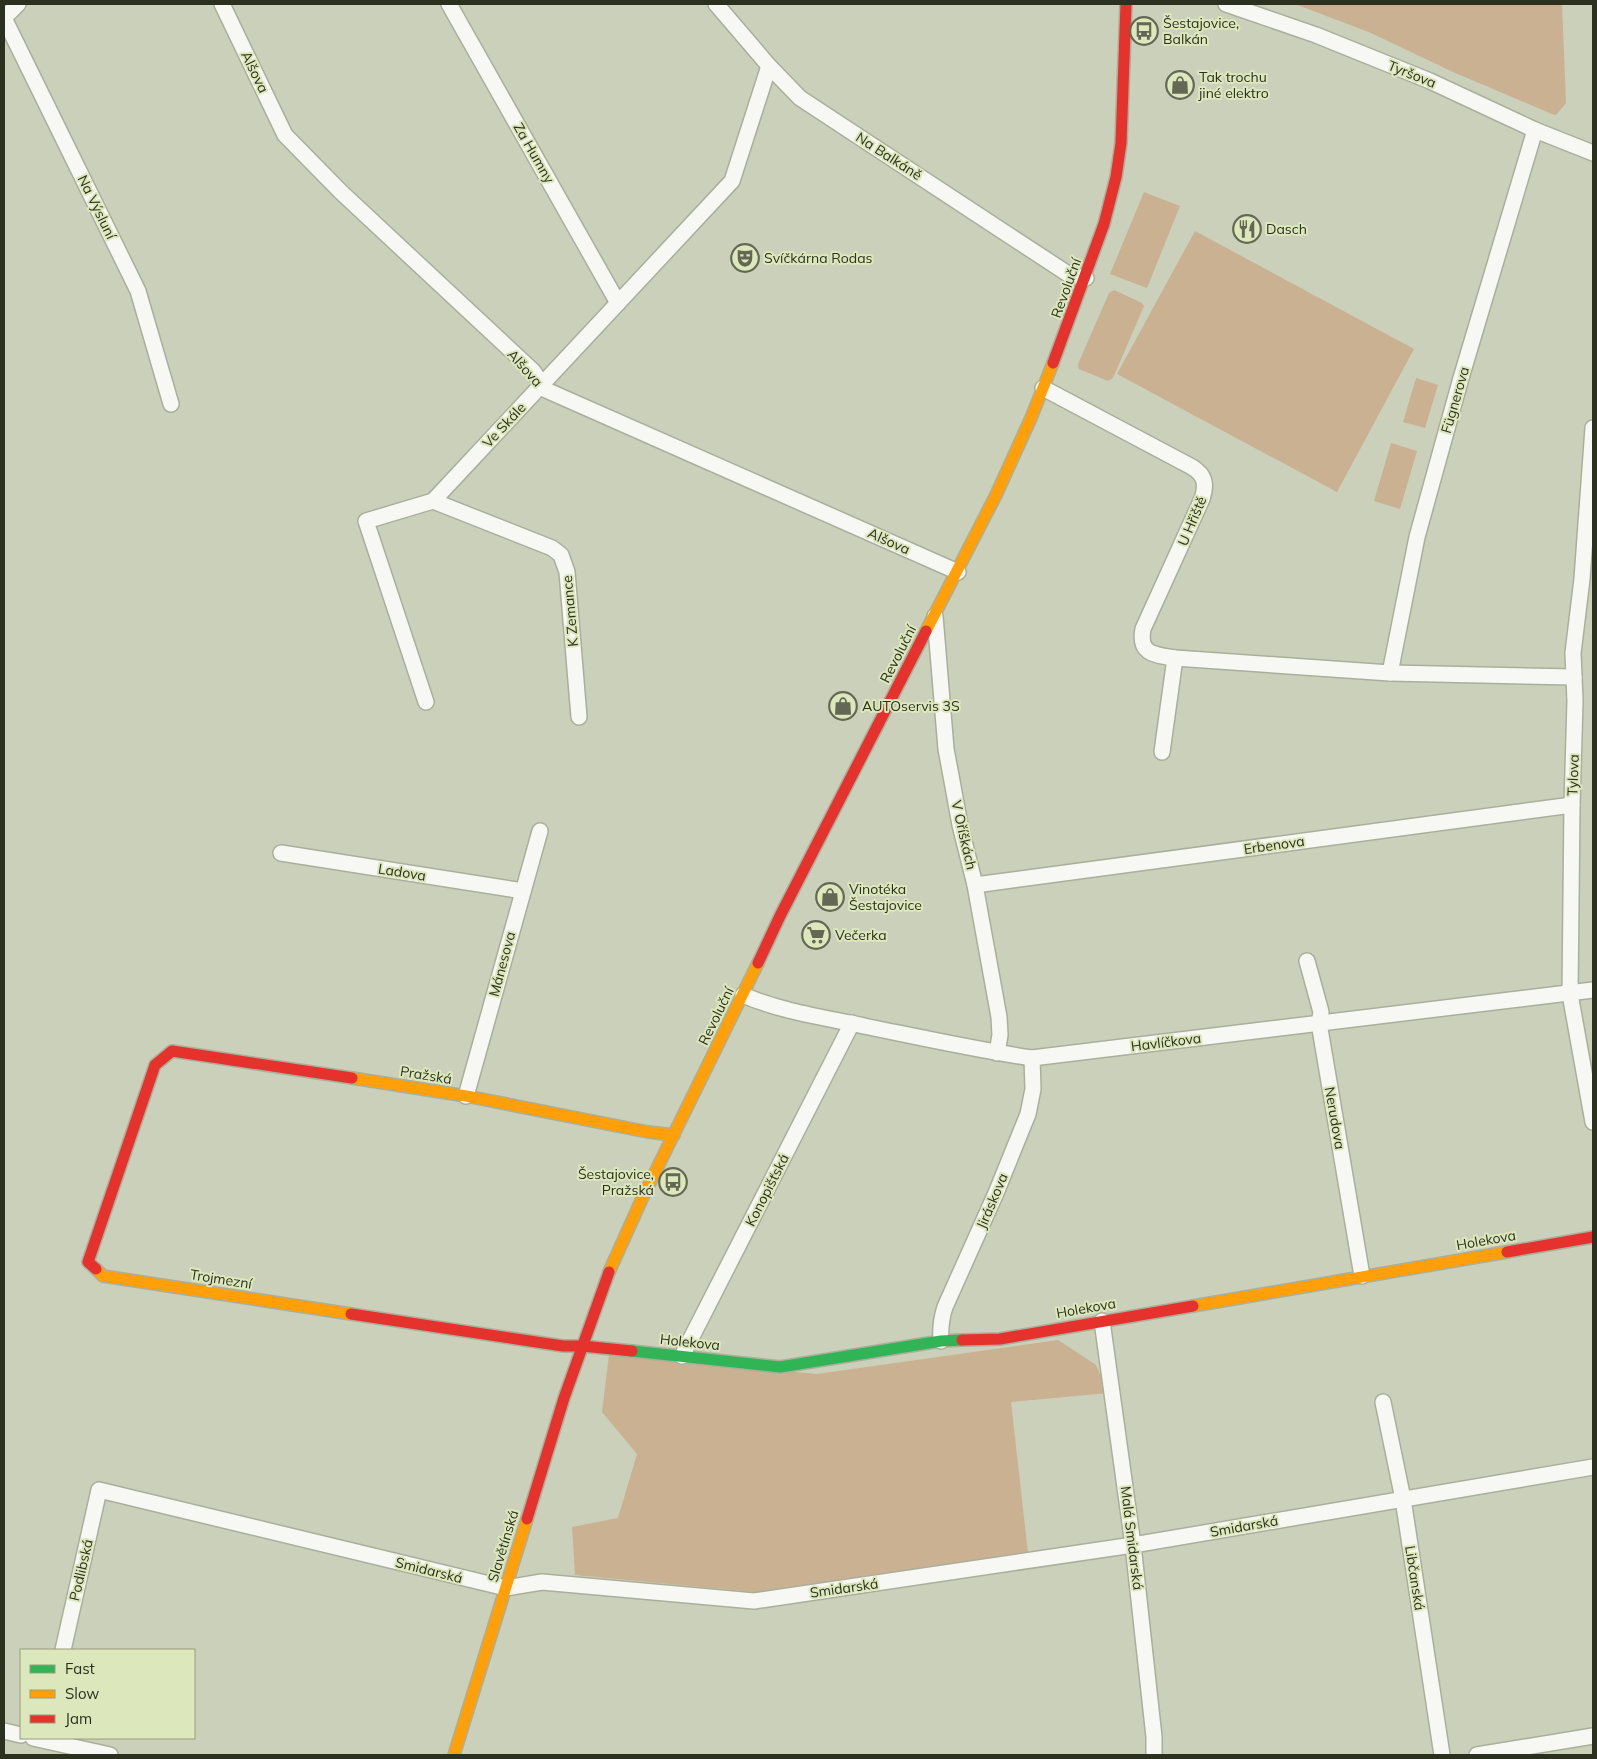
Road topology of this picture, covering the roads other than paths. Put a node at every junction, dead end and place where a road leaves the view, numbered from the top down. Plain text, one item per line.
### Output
1 (18, 4) edge
2 (222, 4) edge
3 (449, 4) edge
4 (716, 4) edge
5 (1126, 4) edge
6 (1226, 4) edge
7 (4, 18) edge
8 (769, 66) junction
9 (1535, 130) junction
10 (1593, 153) edge
11 (1086, 278) junction
12 (618, 303) junction
13 (542, 384) junction
14 (1043, 388) junction
15 (171, 404) dead end
16 (1593, 428) edge
17 (433, 501) junction
18 (958, 572) junction
19 (935, 616) junction
20 (1175, 658) junction
21 (1390, 673) junction
22 (1574, 677) junction
23 (426, 702) dead end
24 (579, 716) dead end
25 (1162, 752) dead end
26 (1572, 805) junction
27 (540, 832) dead end
28 (281, 852) dead end
29 (976, 884) junction
30 (523, 891) junction
31 (1307, 961) dead end
32 (1593, 990) edge
33 (1570, 994) junction
34 (743, 995) junction
35 (852, 1023) junction
36 (1319, 1024) junction
37 (172, 1051) joint
38 (997, 1053) junction
39 (1032, 1058) junction
40 (466, 1096) junction
41 (1593, 1122) edge
42 (674, 1135) junction
43 (1593, 1237) edge
44 (1362, 1276) junction
45 (1102, 1321) junction
46 (941, 1341) junction
47 (582, 1346) junction
48 (682, 1356) junction
49 (1383, 1402) dead end
50 (1593, 1467) edge
51 (99, 1490) joint
52 (1403, 1499) junction
53 (1134, 1545) junction
54 (506, 1588) junction
55 (63, 1649) edge
56 (4, 1731) edge
57 (20, 1735) edge
58 (1593, 1736) edge
59 (40, 1743) edge
60 (110, 1755) edge
61 (454, 1755) edge
62 (1154, 1755) edge
63 (1442, 1755) edge
64 (1477, 1755) edge

1 - 7 street
2 - 13 street, Alšova
3 - 12 street, Za Humny
4 - 8 street, Na Balkáně
5 - 11 street, Revoluční
6 - 9 street, Tyršova
7 - 15 street, Na Výsluní
8 - 11 street, Na Balkáně
8 - 12 street, Ve Skále
9 - 10 street, Tyršova
9 - 21 street, Fügnerova
11 - 14 street, Revoluční
12 - 13 street, Ve Skále
13 - 17 street, Ve Skále
13 - 18 street, Alšova
14 - 18 street, Revoluční
14 - 20 street, U Hřiště
16 - 22 street, Tylova
17 - 23 street
17 - 24 street, K Zemance
18 - 19 street, Revoluční
19 - 29 street, V Oříškách
19 - 34 street, Revoluční
20 - 21 street, U Hřiště
20 - 25 street
21 - 22 street, U Hřiště
22 - 26 street, Tylova
26 - 29 street, Erbenova
26 - 33 street, Tylova
27 - 30 street, Mánesova
28 - 30 street, Ladova
29 - 38 street, V Oříškách
30 - 40 street, Mánesova
31 - 36 street, Nerudova
32 - 33 street, Havlíčkova
33 - 36 street, Havlíčkova
33 - 41 street, Tylova
34 - 35 street, Havlíčkova
34 - 42 street, Revoluční
35 - 38 street, Havlíčkova
35 - 48 street, Konopišťská
36 - 39 street, Havlíčkova
36 - 44 street, Nerudova
37 - 40 street, Pražská
37 - 47 street, Trojmezní
38 - 39 street, Havlíčkova
39 - 46 street, Jiráskova
40 - 42 street, Pražská
42 - 47 street, Revoluční
43 - 44 street, Holekova
44 - 45 street, Holekova
45 - 46 street, Holekova
45 - 53 street, Malá Smidarská
46 - 48 street, Holekova
47 - 48 street, Holekova
47 - 54 street, Slavětínská
49 - 52 street, Libčanská
50 - 52 street, Smidarská
51 - 54 street, Smidarská
51 - 55 street, Podlibská
52 - 53 street, Smidarská
52 - 63 street, Libčanská
53 - 54 street, Smidarská
53 - 62 street, Malá Smidarská
54 - 61 street, Slavětínská
56 - 57 street
58 - 64 street
59 - 60 street

